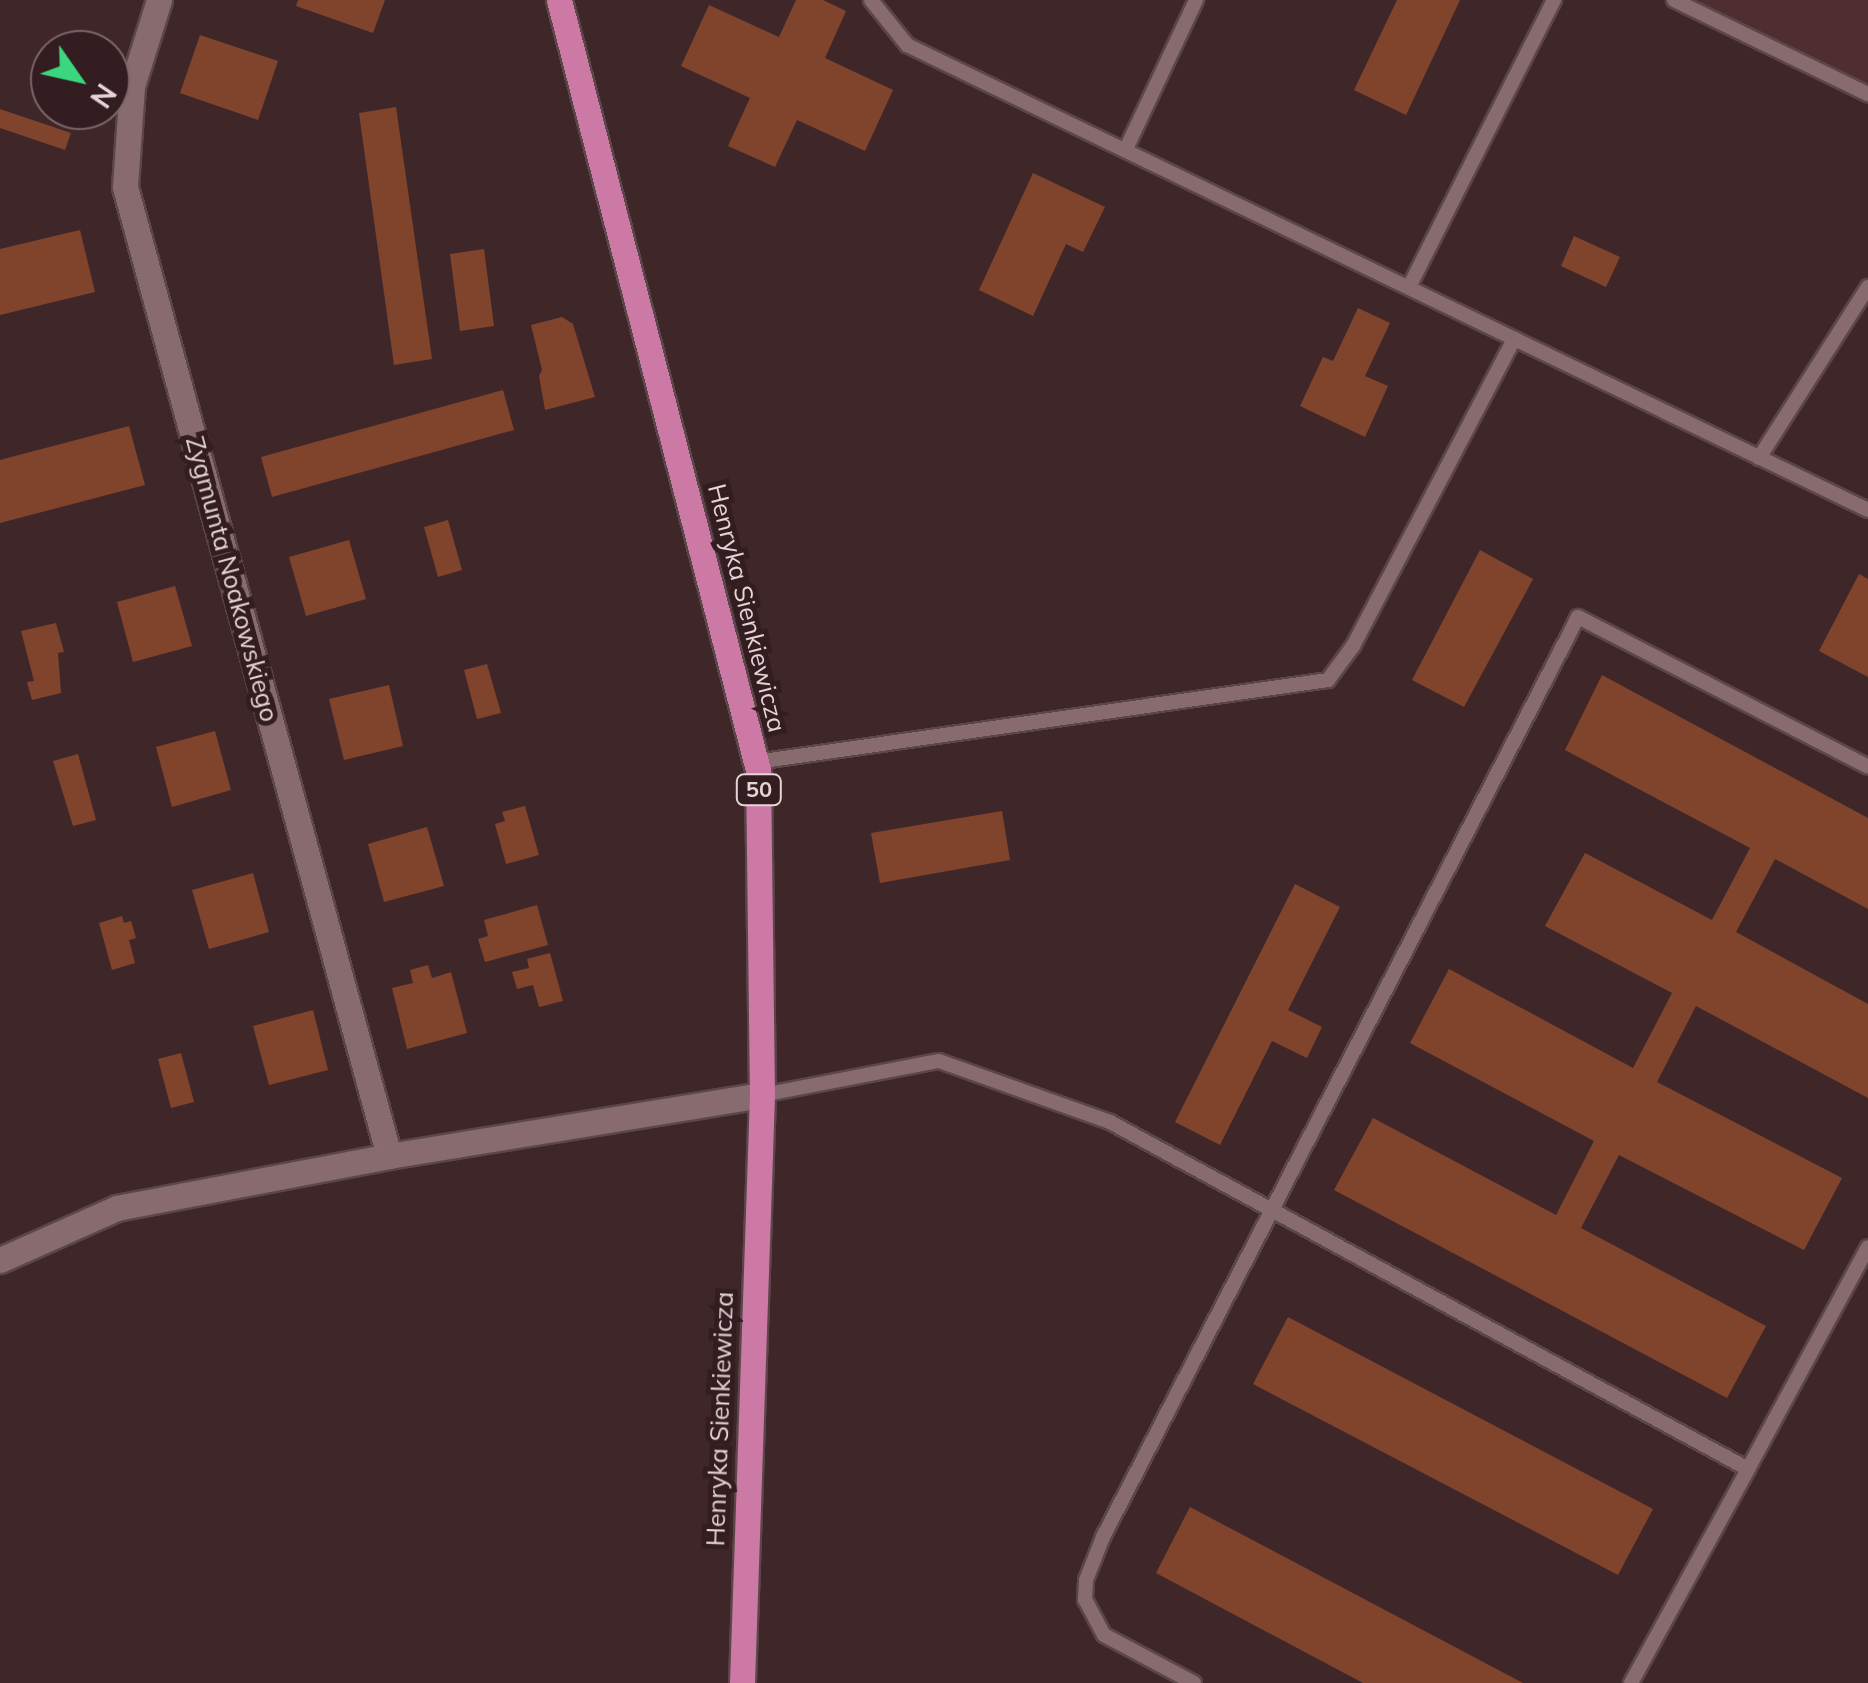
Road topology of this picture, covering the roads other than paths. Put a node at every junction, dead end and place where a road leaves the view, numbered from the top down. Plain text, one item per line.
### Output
1 (159, 0) edge
2 (559, 0) edge
3 (871, 0) edge
4 (1196, 0) edge
5 (1554, 0) edge
6 (1674, 0) edge
7 (1868, 94) edge
8 (1126, 149) junction
9 (1868, 287) edge
10 (1409, 288) junction
11 (1514, 339) junction
12 (1759, 458) junction
13 (1868, 510) edge
14 (756, 762) junction
15 (1868, 767) edge
16 (762, 1095) junction
17 (389, 1156) junction
18 (1274, 1211) junction
19 (1868, 1247) edge
20 (0, 1260) edge
21 (1748, 1469) junction
22 (742, 1683) edge
23 (1194, 1683) edge
24 (1630, 1683) edge

1 - 17 street, Zygmunta Noakowskiego
2 - 14 main road, Henryka Sienkiewicza / 50
3 - 8 lane
4 - 8 lane
5 - 10 lane
6 - 7 lane
8 - 10 lane
9 - 12 lane
10 - 11 lane
11 - 12 lane
11 - 14 lane
12 - 13 lane
14 - 16 main road, Henryka Sienkiewicza / 50
15 - 18 lane
16 - 17 street
16 - 18 lane
16 - 22 main road, Henryka Sienkiewicza / 50
17 - 20 street
18 - 21 lane
18 - 23 lane
19 - 21 lane
21 - 24 lane

